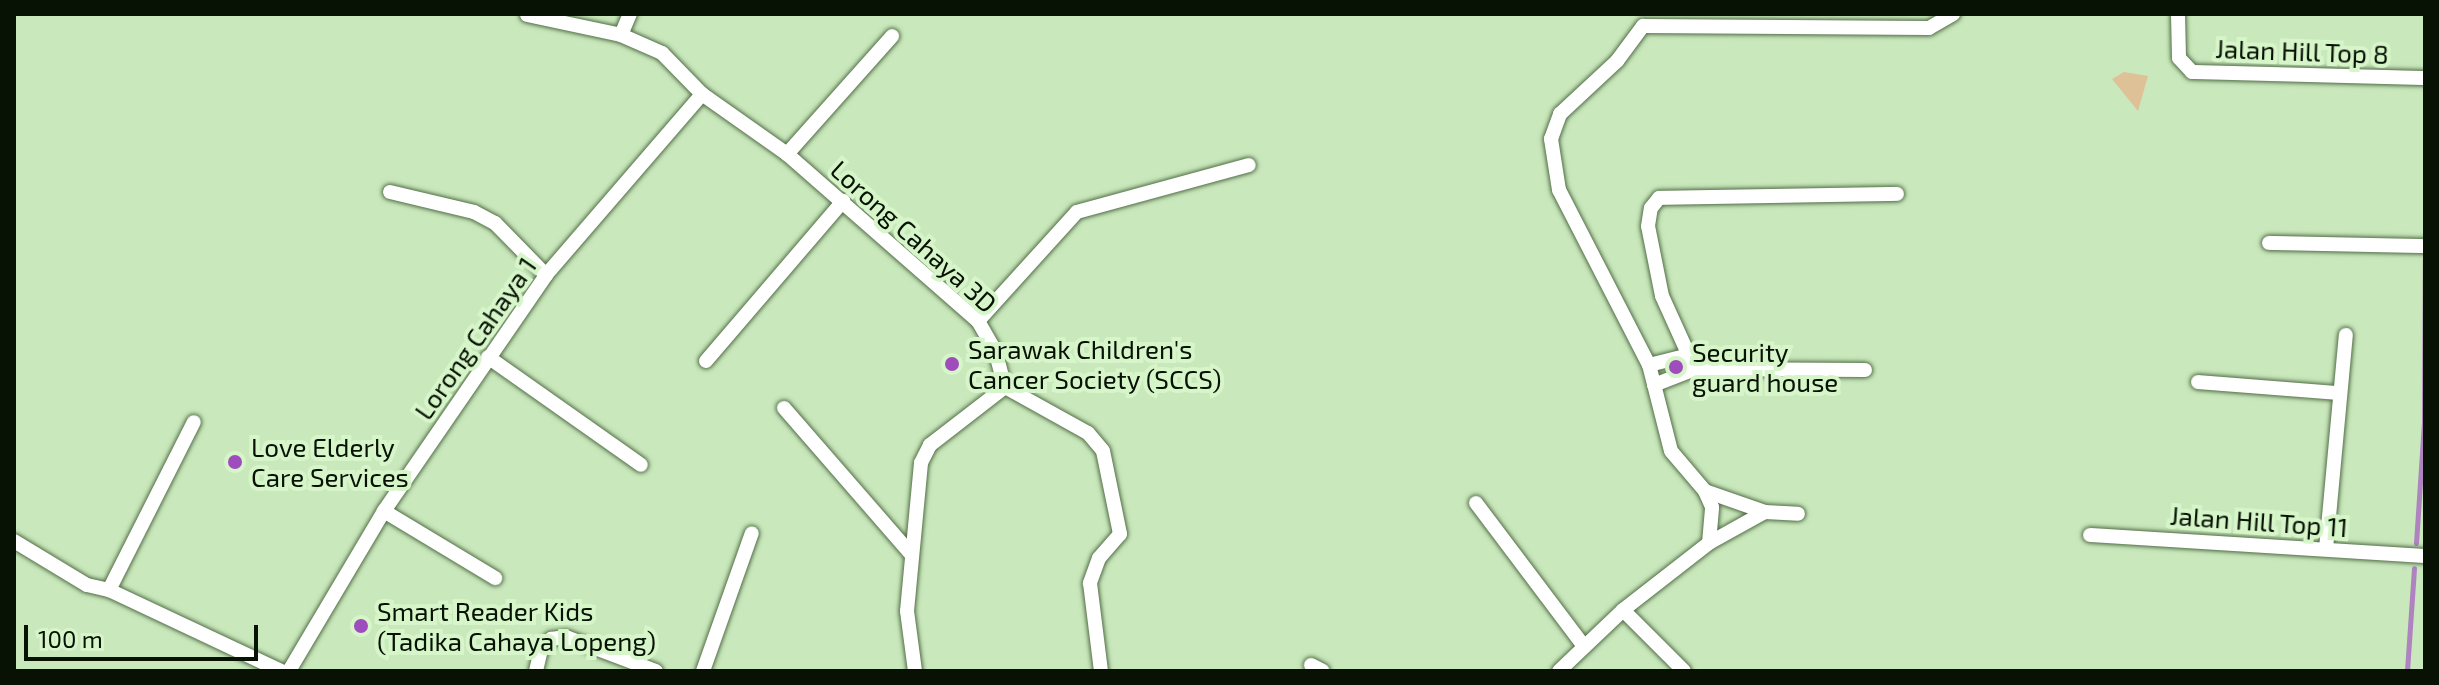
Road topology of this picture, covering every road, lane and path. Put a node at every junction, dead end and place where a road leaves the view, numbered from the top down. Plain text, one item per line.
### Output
1 (630, 14) edge
2 (1953, 14) edge
3 (2178, 14) edge
4 (527, 15) edge
5 (1643, 20) edge
6 (621, 35) junction
7 (892, 36) dead end
8 (2425, 78) edge
9 (702, 94) junction
10 (787, 154) junction
11 (1249, 165) dead end
12 (390, 192) dead end
13 (1897, 194) dead end
14 (843, 201) junction
15 (2269, 243) dead end
16 (2425, 246) edge
17 (546, 275) junction
18 (978, 321) junction
19 (2346, 335) dead end
20 (1685, 356) junction
21 (488, 357) junction
22 (706, 361) dead end
23 (1649, 365) junction
24 (1695, 369) junction
25 (1865, 370) dead end
26 (2198, 382) dead end
27 (1654, 385) junction
28 (1005, 387) junction
29 (2339, 393) junction
30 (784, 408) dead end
31 (194, 422) dead end
32 (641, 465) dead end
33 (1705, 491) junction
34 (1476, 503) dead end
35 (384, 511) junction
36 (1765, 512) junction
37 (1798, 514) dead end
38 (752, 533) dead end
39 (2090, 535) dead end
40 (14, 541) edge
41 (1709, 543) junction
42 (2326, 549) junction
43 (910, 553) junction
44 (2425, 556) edge
45 (495, 578) dead end
46 (109, 590) junction
47 (1623, 610) junction
48 (1583, 645) junction
49 (281, 671) edge
50 (289, 671) edge
51 (536, 671) edge
52 (656, 671) edge
53 (703, 671) edge
54 (915, 671) edge
55 (1101, 671) edge
56 (1559, 671) edge
57 (1684, 671) edge

1 - 6 street
2 - 5 street
3 - 8 street, Jalan Hill Top 8
4 - 6 street, Lorong Cahaya 3D
5 - 23 street
6 - 9 street, Lorong Cahaya 3D
7 - 10 street
9 - 10 street, Lorong Cahaya 3D
9 - 17 street, Lorong Cahaya 1
10 - 14 street, Lorong Cahaya 3D
11 - 18 street
12 - 17 street
13 - 20 street
14 - 18 street, Lorong Cahaya 3D
14 - 22 street
15 - 16 street
17 - 21 street, Lorong Cahaya 1
18 - 28 street, Lorong Cahaya 3D
19 - 29 street
20 - 23 street
20 - 24 street
21 - 32 street
21 - 35 street, Lorong Cahaya 1
23 - 27 street
24 - 25 street
24 - 27 street
26 - 29 street
27 - 33 street
28 - 43 street
28 - 55 street
29 - 42 street
30 - 43 street
31 - 46 street
33 - 36 street
33 - 41 street
34 - 48 street
35 - 45 street
35 - 50 street, Lorong Cahaya 1
36 - 37 street
36 - 41 street
38 - 53 street
39 - 42 street, Jalan Hill Top 11
40 - 46 street
41 - 47 street
42 - 44 street, Jalan Hill Top 11
43 - 54 street
46 - 49 street
47 - 48 street
47 - 57 street
48 - 56 street
51 - 52 street

